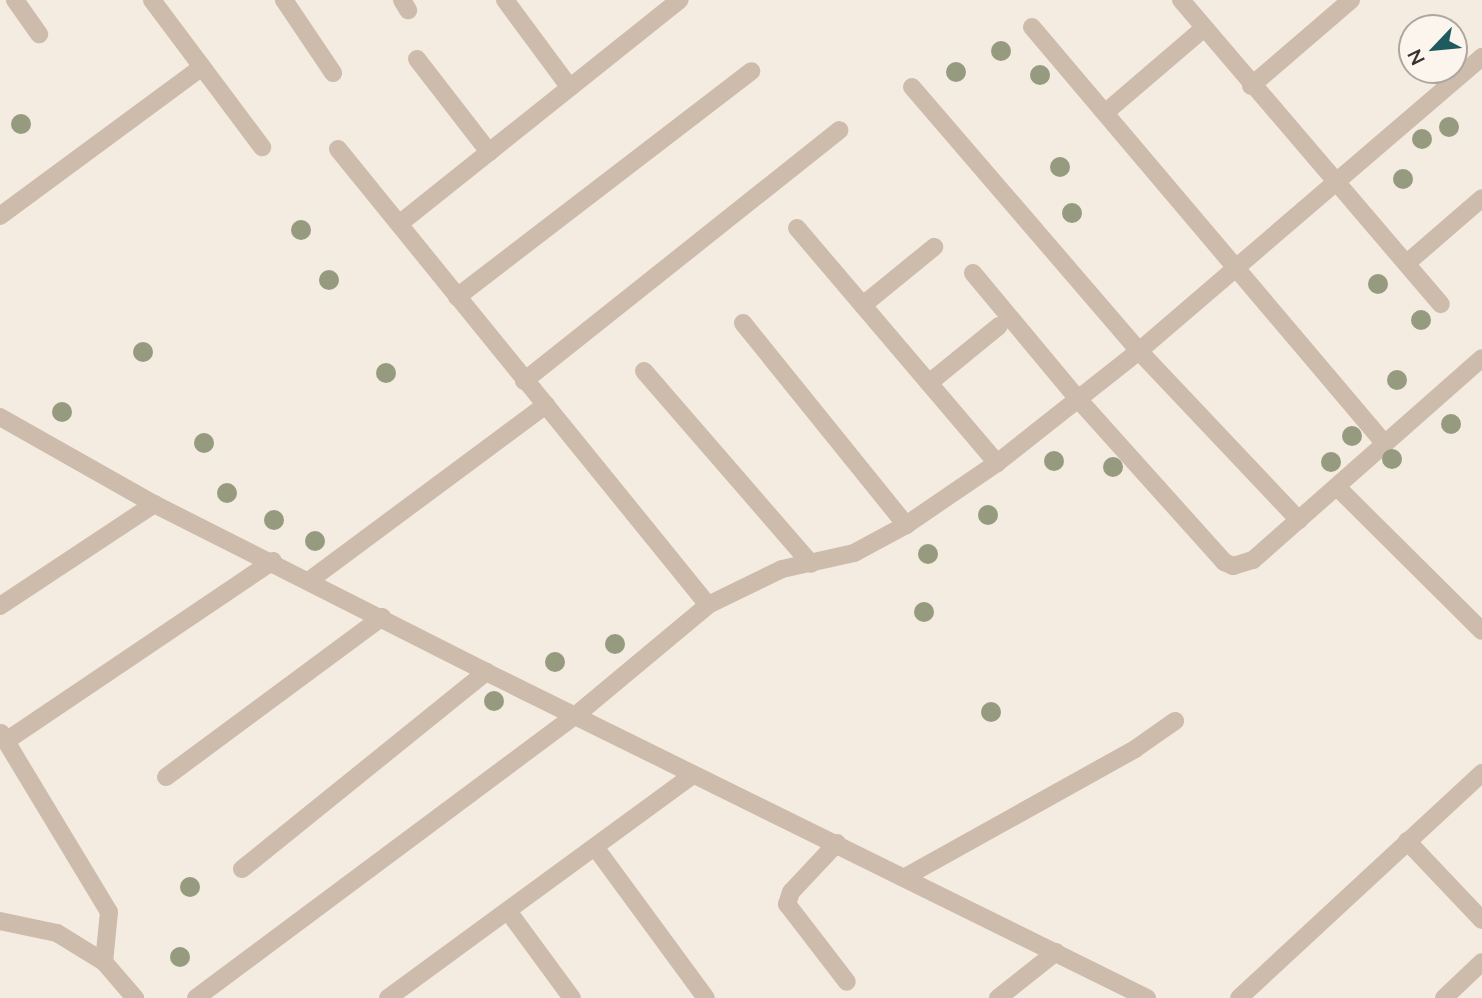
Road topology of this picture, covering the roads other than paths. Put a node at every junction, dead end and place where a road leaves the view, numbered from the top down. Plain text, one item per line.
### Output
1 (15, 0) edge
2 (152, 0) edge
3 (284, 0) edge
4 (505, 0) edge
5 (680, 0) edge
6 (1181, 0) edge
7 (1350, 0) edge
8 (1032, 26) dead end
9 (1204, 28) junction
10 (39, 34) dead end
11 (1482, 57) edge
12 (418, 59) dead end
13 (202, 67) junction
14 (751, 71) dead end
15 (333, 73) dead end
16 (1251, 86) junction
17 (912, 87) dead end
18 (570, 88) junction
19 (1106, 112) junction
20 (839, 130) dead end
21 (262, 147) dead end
22 (338, 149) dead end
23 (489, 152) junction
24 (1339, 181) junction
25 (1482, 198) edge
26 (0, 216) edge
27 (398, 224) junction
28 (797, 228) dead end
29 (934, 247) dead end
30 (1407, 263) junction
31 (1237, 265) junction
32 (973, 273) dead end
33 (457, 297) junction
34 (1441, 304) dead end
35 (863, 305) junction
36 (743, 323) dead end
37 (999, 326) dead end
38 (1139, 351) junction
39 (1482, 358) edge
40 (644, 371) dead end
41 (524, 381) junction
42 (929, 383) junction
43 (1078, 399) junction
44 (546, 405) junction
45 (0, 417) edge
46 (1385, 444) junction
47 (997, 463) junction
48 (1337, 487) junction
49 (154, 504) junction
50 (1299, 520) junction
51 (906, 525) junction
52 (273, 561) junction
53 (811, 564) junction
54 (310, 580) junction
55 (708, 604) junction
56 (0, 606) edge
57 (382, 617) junction
58 (1482, 631) edge
59 (486, 672) junction
60 (575, 716) junction
61 (1175, 721) dead end
62 (3, 736) edge
63 (1482, 773) edge
64 (693, 775) junction
65 (166, 777) dead end
66 (1407, 841) junction
67 (837, 843) junction
68 (595, 847) junction
69 (242, 869) dead end
70 (907, 876) junction
71 (508, 911) junction
72 (1482, 920) edge
73 (0, 921) edge
74 (1056, 952) junction
75 (104, 962) junction
76 (1482, 962) edge
77 (847, 982) dead end
78 (135, 998) edge
79 (196, 998) edge
80 (388, 998) edge
81 (572, 998) edge
82 (706, 998) edge
83 (998, 998) edge
84 (1147, 998) edge
85 (1239, 998) edge
86 (1444, 998) edge

1 - 10 street
2 - 13 street
3 - 15 street
4 - 18 street
5 - 18 street
6 - 9 street
7 - 16 street
8 - 19 street
9 - 16 street
9 - 19 street
11 - 24 street
12 - 23 street
13 - 21 street
13 - 26 street
14 - 33 street
16 - 24 street
17 - 38 street
18 - 23 street
19 - 31 street
20 - 41 street
22 - 27 street
23 - 27 street
24 - 30 street
24 - 31 street
25 - 30 street
27 - 33 street
28 - 35 street
29 - 35 street
30 - 34 street
31 - 38 street
31 - 46 street
32 - 43 street
33 - 41 street
35 - 42 street
36 - 51 street
37 - 42 street
38 - 43 street
38 - 50 street
39 - 46 street
40 - 53 street
41 - 44 street
42 - 47 street
43 - 47 street
43 - 50 street
44 - 54 street
44 - 55 street
45 - 49 street
46 - 48 street
47 - 51 street
48 - 50 street
48 - 58 street
49 - 52 street
49 - 56 street
51 - 53 street
52 - 54 street
52 - 62 street
53 - 55 street
54 - 57 street
55 - 60 street
57 - 59 street
57 - 65 street
59 - 60 street
59 - 69 street
60 - 64 street
60 - 79 street
61 - 70 street
62 - 75 street
63 - 66 street
64 - 67 street
64 - 68 street
66 - 72 street
66 - 85 street
67 - 70 street
67 - 77 street
68 - 71 street
68 - 82 street
70 - 74 street
71 - 80 street
71 - 81 street
73 - 75 street
74 - 83 street
74 - 84 street
75 - 78 street
76 - 86 street

